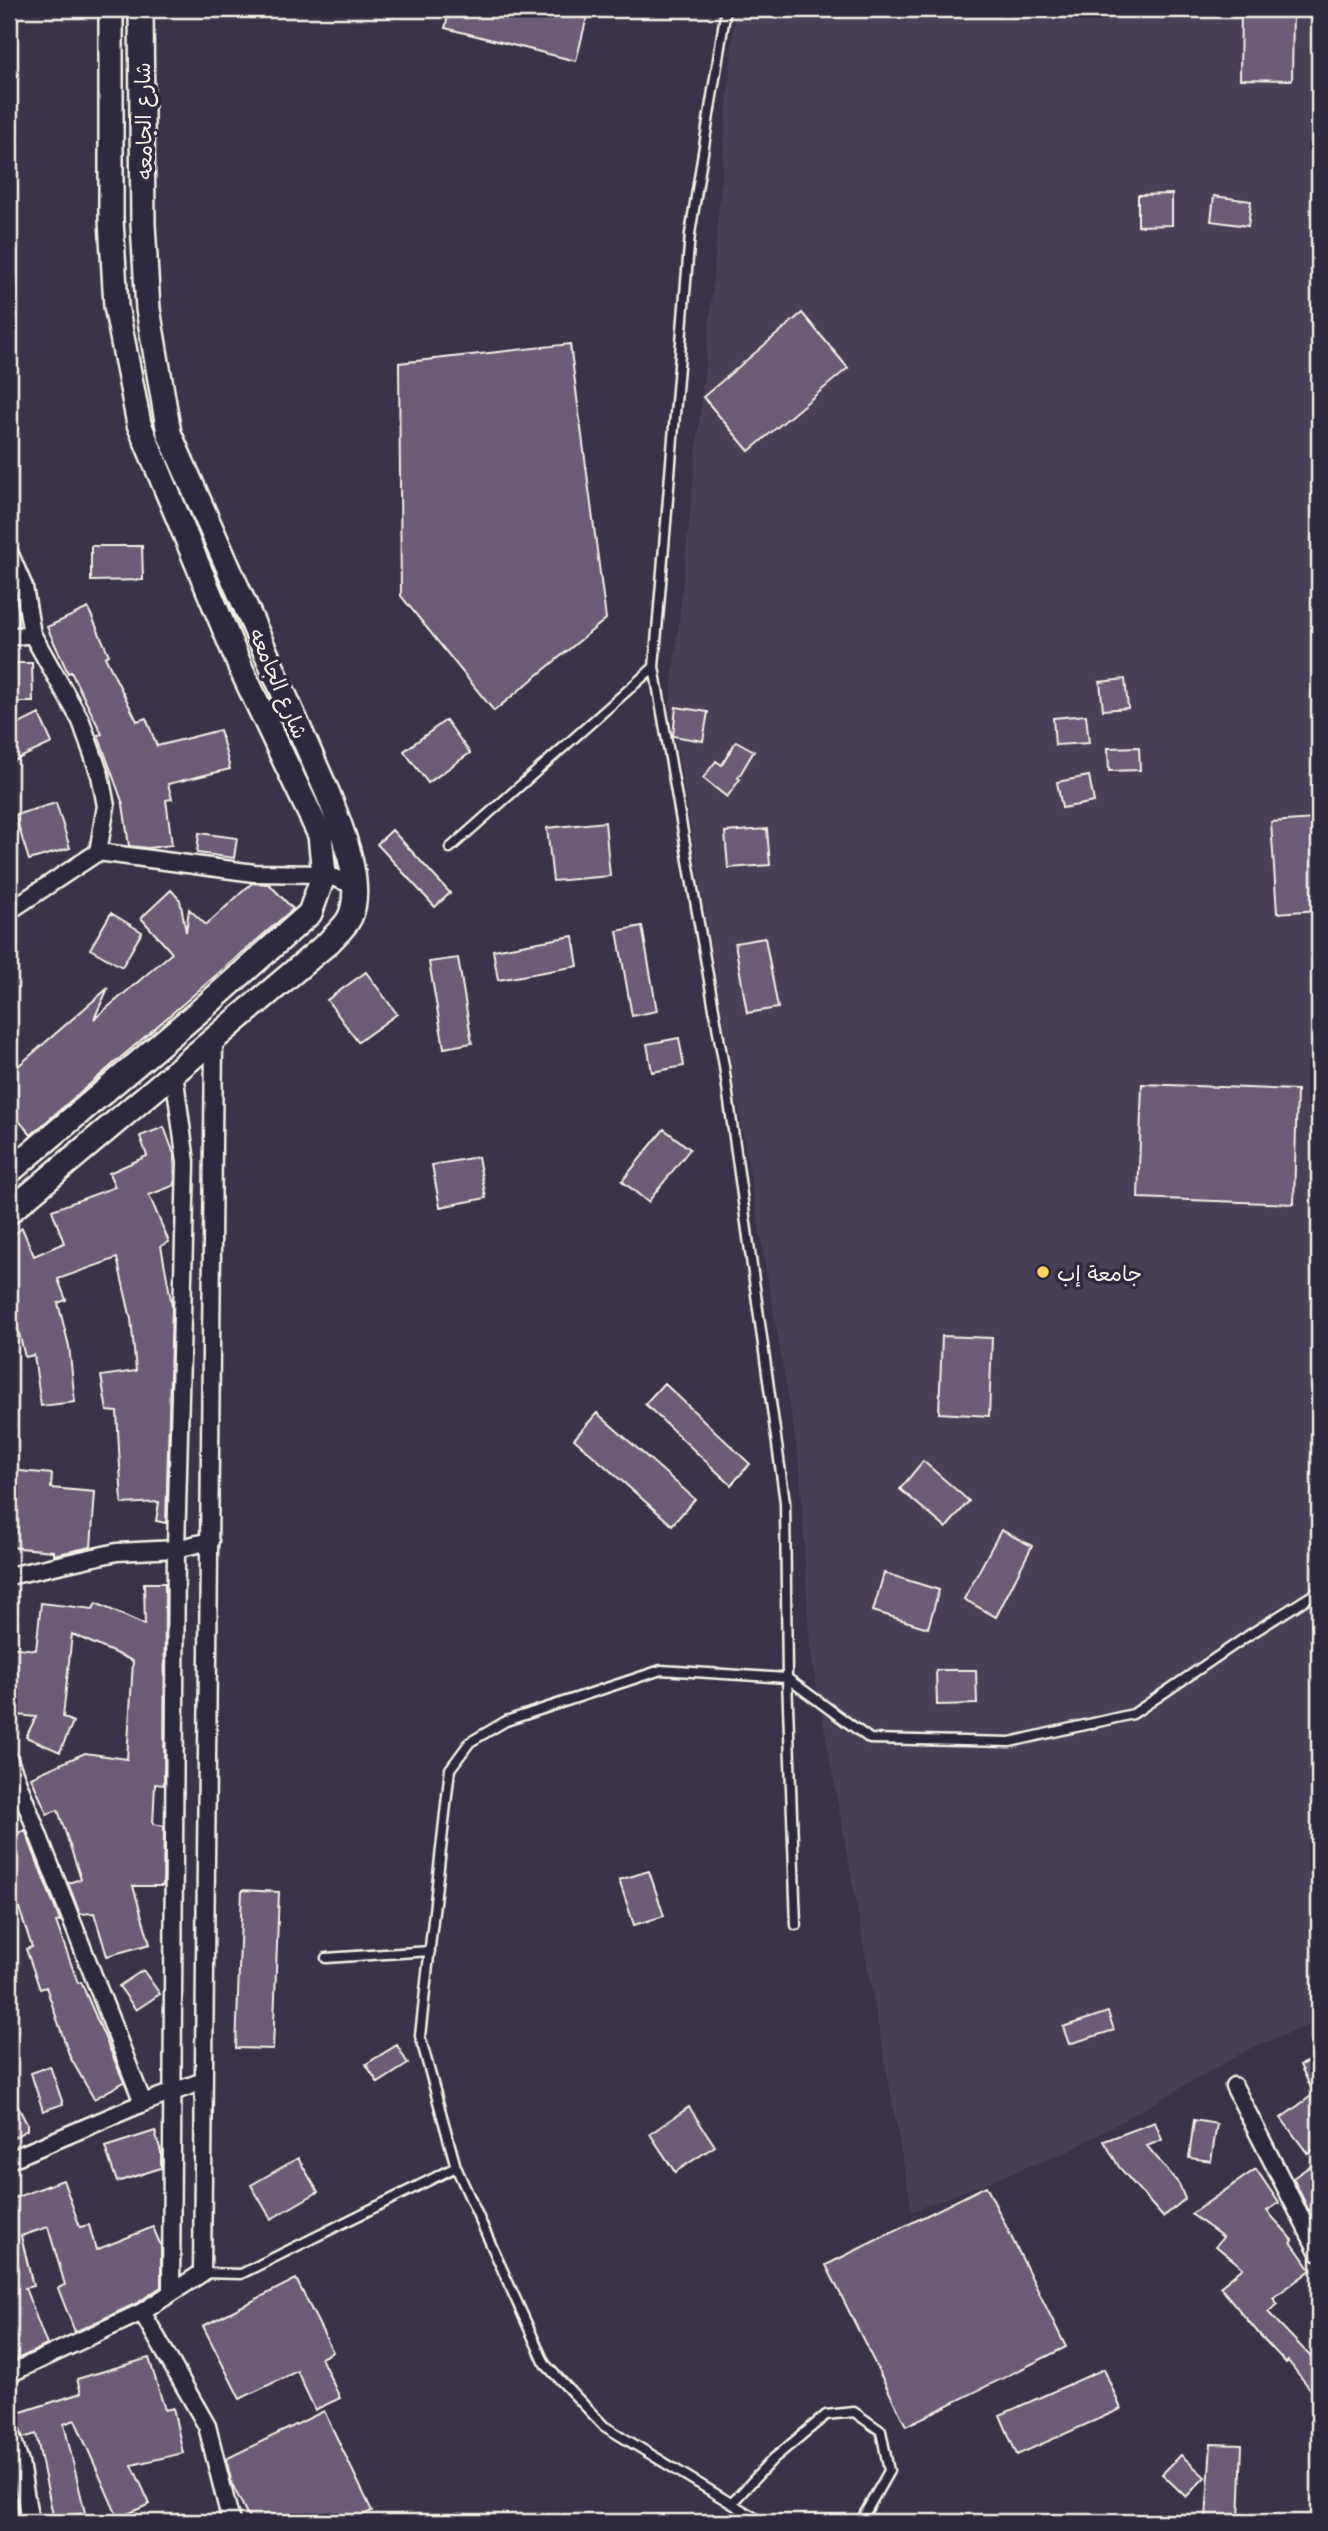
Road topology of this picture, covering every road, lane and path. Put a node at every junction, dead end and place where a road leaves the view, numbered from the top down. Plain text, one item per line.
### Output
1 (111, 9) edge
2 (141, 9) edge
3 (726, 9) edge
4 (9, 552) edge
5 (32, 634) junction
6 (9, 637) edge
7 (654, 667) junction
8 (450, 848) dead end
9 (97, 852) junction
10 (324, 874) junction
11 (354, 885) junction
12 (9, 911) edge
13 (214, 1039) junction
14 (174, 1073) junction
15 (9, 1172) edge
16 (9, 1212) edge
17 (210, 1541) junction
18 (176, 1549) junction
19 (9, 1576) edge
20 (1319, 1591) edge
21 (787, 1678) junction
22 (9, 1760) edge
23 (796, 1925) dead end
24 (430, 1951) junction
25 (326, 1958) dead end
26 (203, 2081) junction
27 (1234, 2086) dead end
28 (170, 2093) junction
29 (143, 2102) junction
30 (9, 2160) edge
31 (456, 2167) junction
32 (1319, 2253) edge
33 (202, 2273) junction
34 (171, 2293) junction
35 (142, 2312) junction
36 (9, 2374) edge
37 (9, 2428) edge
38 (733, 2502) junction
39 (30, 2522) edge
40 (232, 2522) edge
41 (762, 2522) edge
42 (860, 2522) edge

1 - 10 street, شارع الجامعه
2 - 11 street, شارع الجامعه
3 - 7 lane
4 - 5 street
5 - 6 street
5 - 9 street
7 - 8 lane
7 - 21 lane
9 - 10 street
9 - 12 street
10 - 11 street
10 - 15 street, شارع الجامعه
11 - 13 street, شارع الجامعه
13 - 14 street, شارع الجامعه
13 - 17 street
14 - 16 street, شارع الجامعه
14 - 18 street
17 - 18 street
17 - 26 street
18 - 19 street
18 - 28 street
20 - 21 lane
21 - 23 lane
21 - 24 lane
22 - 29 street
24 - 25 lane
24 - 31 lane
26 - 28 street
26 - 33 street
27 - 32 street
28 - 29 street
28 - 34 street
29 - 30 street
31 - 33 lane
31 - 38 lane
33 - 34 street
34 - 35 street
35 - 36 street
35 - 40 street
37 - 39 street
38 - 41 lane
38 - 42 lane

